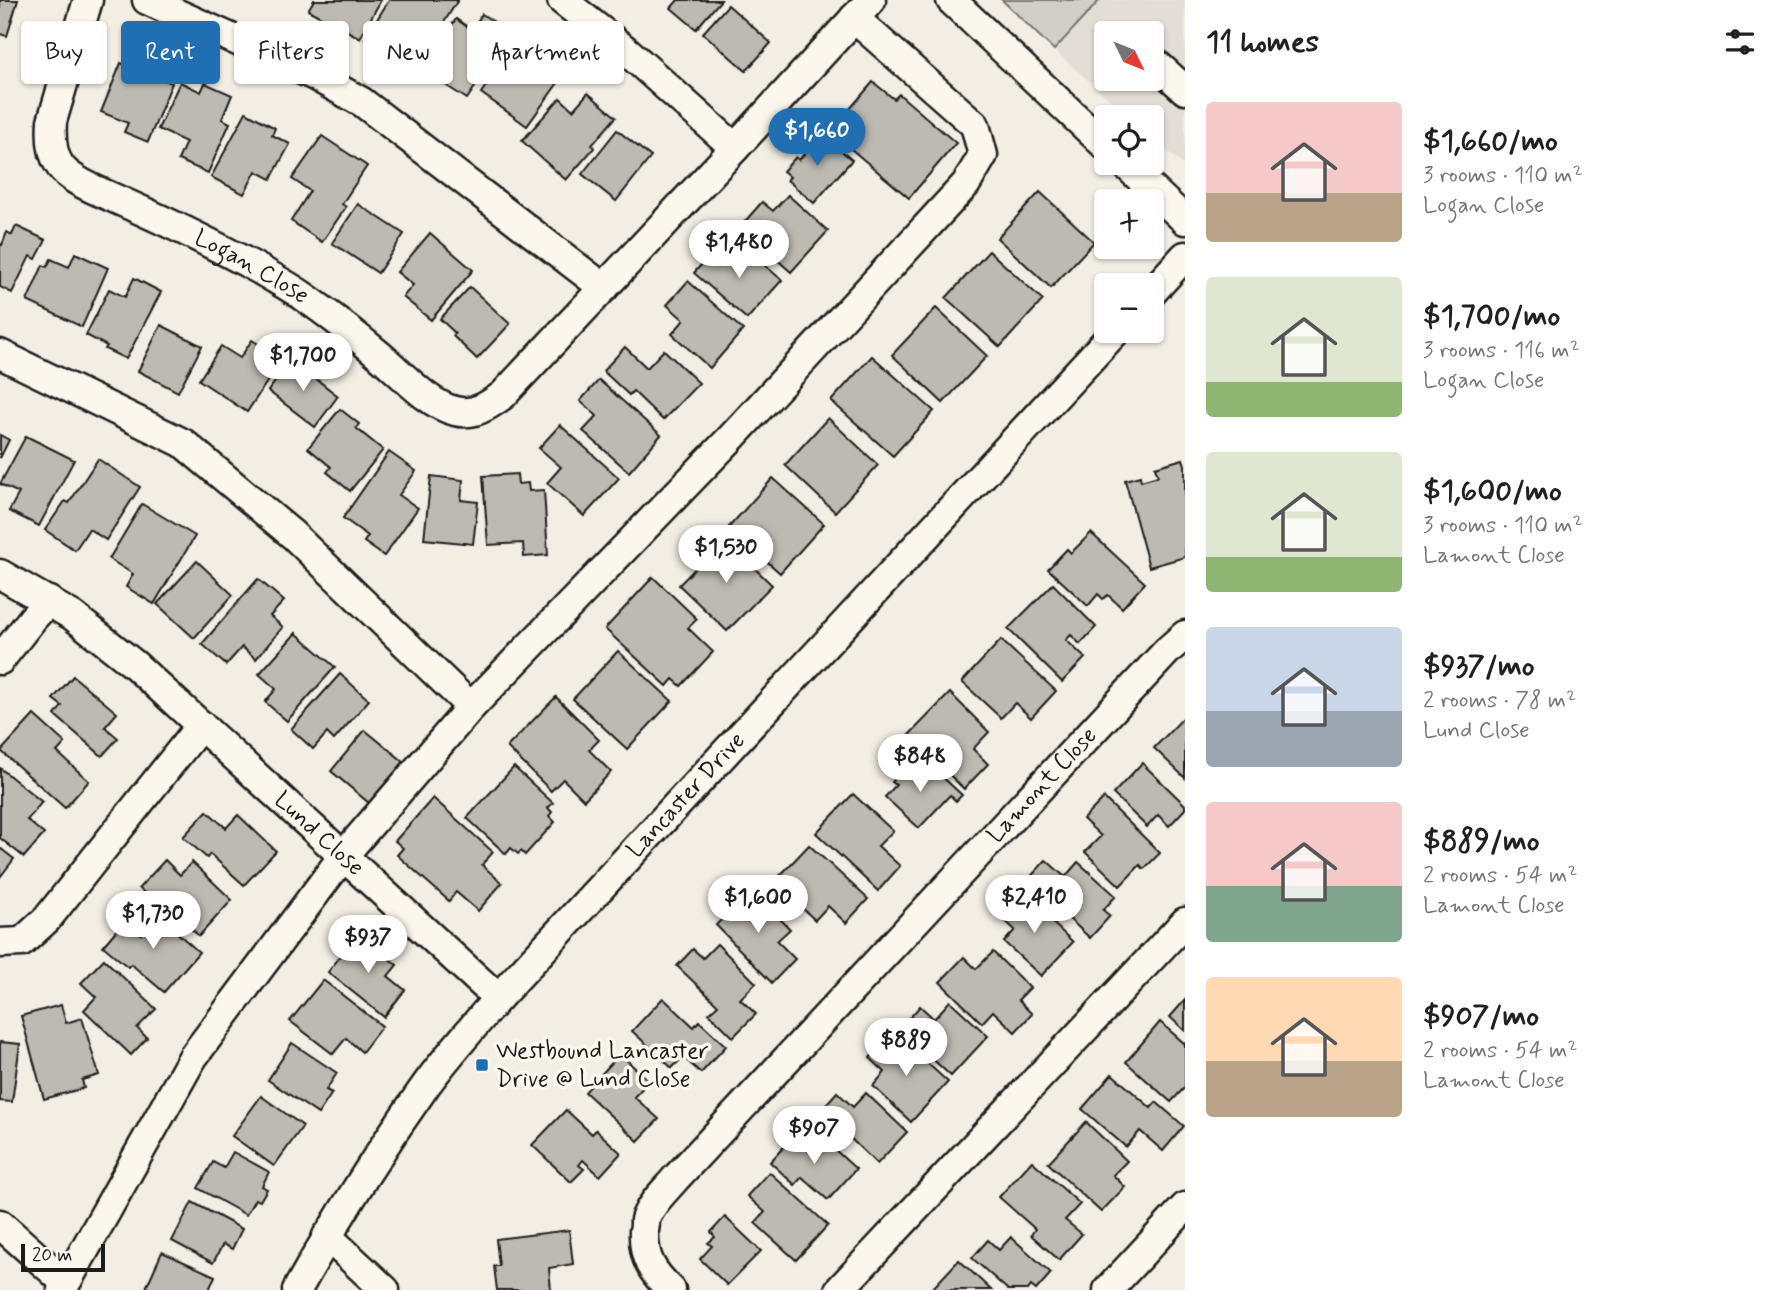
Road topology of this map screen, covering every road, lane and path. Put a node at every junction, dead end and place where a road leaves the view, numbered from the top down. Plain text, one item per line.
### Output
1 (88, 0) edge
2 (147, 0) edge
3 (562, 0) edge
4 (951, 0) edge
5 (862, 9) edge
6 (1164, 71) edge
7 (1185, 90) edge
8 (1094, 135) edge
9 (735, 148) junction
10 (1137, 175) edge
11 (1185, 220) edge
12 (1185, 256) edge
13 (1164, 279) edge
14 (604, 288) junction
15 (1105, 343) edge
16 (0, 354) edge
17 (0, 574) edge
18 (49, 601) junction
19 (1185, 635) edge
20 (0, 660) edge
21 (471, 707) junction
22 (201, 725) junction
23 (344, 855) junction
24 (1185, 922) edge
25 (0, 943) edge
26 (498, 998) junction
27 (1185, 1207) edge
28 (0, 1224) edge
29 (327, 1236) junction
30 (63, 1286) edge
31 (297, 1290) edge
32 (385, 1290) edge
33 (671, 1290) edge
34 (839, 1290) edge
35 (1108, 1290) edge

1 - 14 street, Logan Close
2 - 14 street
3 - 9 street
4 - 8 street
5 - 9 street, Logan Close
5 - 21 street
6 - 7 street
9 - 14 street, Logan Close
10 - 11 street
12 - 13 street
15 - 26 street, Lancaster Drive
16 - 21 street
17 - 18 street, Lund Close
18 - 20 street
18 - 22 street, Lund Close
19 - 33 street, Lamont Close
21 - 23 street
22 - 23 street, Lund Close
22 - 25 street
23 - 26 street, Lund Close
23 - 30 street
24 - 34 street
26 - 29 street, Lancaster Drive
27 - 35 street
28 - 30 street
29 - 31 street, Lancaster Drive
29 - 32 street

